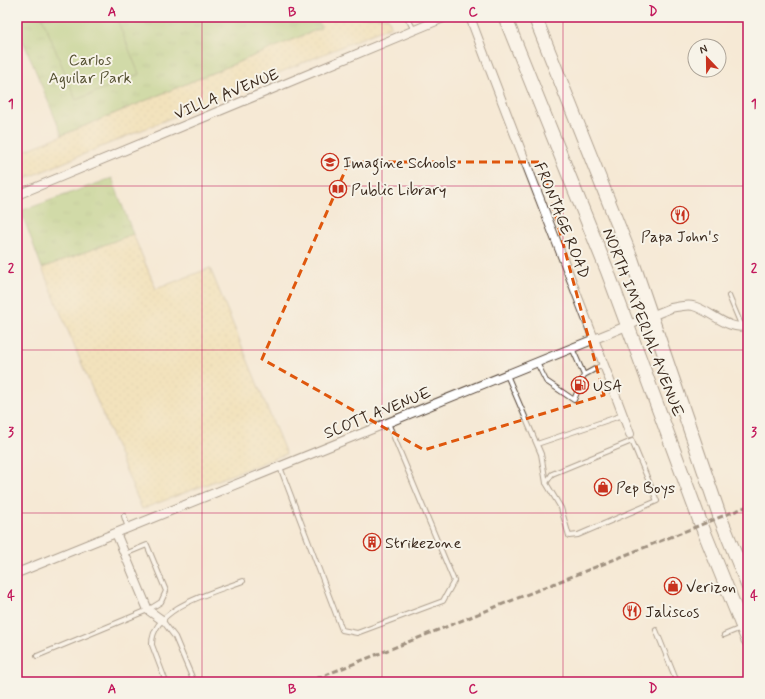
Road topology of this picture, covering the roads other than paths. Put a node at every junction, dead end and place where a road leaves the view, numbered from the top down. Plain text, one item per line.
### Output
1 (407, 17) edge
2 (446, 17) edge
3 (470, 17) edge
4 (505, 17) edge
5 (535, 17) edge
6 (414, 30) junction
7 (17, 196) edge
8 (729, 296) dead end
9 (651, 316) junction
10 (628, 326) junction
11 (745, 326) edge
12 (595, 339) junction
13 (572, 348) junction
14 (537, 362) junction
15 (604, 364) junction
16 (507, 374) junction
17 (584, 375) junction
18 (623, 415) junction
19 (388, 423) junction
20 (631, 438) junction
21 (537, 444) junction
22 (280, 467) junction
23 (546, 483) junction
24 (124, 516) dead end
25 (128, 528) junction
26 (116, 533) junction
27 (125, 554) junction
28 (17, 573) edge
29 (243, 581) dead end
30 (748, 586) edge
31 (148, 610) junction
32 (162, 620) junction
33 (656, 630) dead end
34 (746, 633) edge
35 (724, 635) dead end
36 (37, 656) dead end
37 (166, 682) edge
38 (194, 682) edge
39 (677, 682) edge

1 - 6 lane
2 - 6 street, VILLA AVENUE
3 - 12 street, FRONTAGE ROAD
4 - 10 highway, NORTH IMPERIAL AVENUE
5 - 9 highway, NORTH IMPERIAL AVENUE
6 - 7 street, VILLA AVENUE
8 - 11 lane
9 - 10 street, SCOTT AVENUE
9 - 11 street, SCOTT AVENUE
9 - 30 highway, NORTH IMPERIAL AVENUE
10 - 12 street, SCOTT AVENUE
10 - 34 highway, NORTH IMPERIAL AVENUE
12 - 13 street, SCOTT AVENUE
12 - 15 street, FRONTAGE ROAD
13 - 14 street, SCOTT AVENUE
13 - 17 lane
14 - 16 street, SCOTT AVENUE
14 - 17 lane
15 - 17 lane
15 - 18 street, FRONTAGE ROAD
16 - 19 street, SCOTT AVENUE
16 - 21 lane
18 - 20 street, FRONTAGE ROAD
18 - 21 lane
19 - 22 street, SCOTT AVENUE
19 - 22 lane
20 - 23 lane
20 - 23 lane
21 - 23 lane
22 - 25 street, SCOTT AVENUE
24 - 25 lane
25 - 26 street, SCOTT AVENUE
26 - 27 street
26 - 28 street, SCOTT AVENUE
27 - 31 street
27 - 31 lane
29 - 32 lane
31 - 32 street
31 - 36 lane
32 - 37 lane
32 - 38 lane
33 - 39 lane
34 - 35 lane

